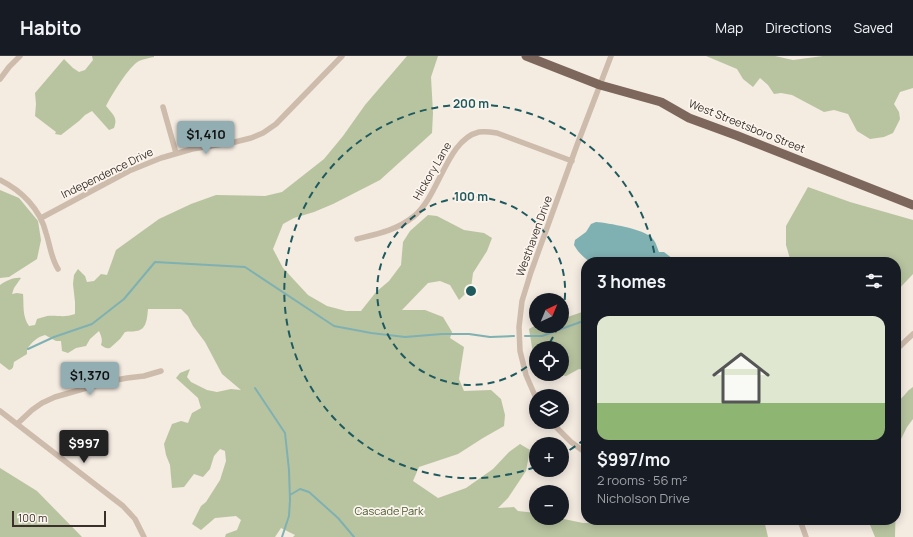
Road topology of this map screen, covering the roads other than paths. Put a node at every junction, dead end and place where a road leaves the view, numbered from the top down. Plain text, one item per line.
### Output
1 (20, 56) edge
2 (342, 56) edge
3 (526, 56) edge
4 (612, 56) edge
5 (0, 79) edge
6 (600, 85) junction
7 (163, 107) dead end
8 (176, 153) junction
9 (572, 161) junction
10 (0, 180) edge
11 (913, 205) edge
12 (41, 218) junction
13 (357, 239) dead end
14 (58, 269) dead end
15 (913, 334) edge
16 (907, 340) junction
17 (912, 344) edge
18 (901, 345) edge
19 (162, 371) dead end
20 (532, 389) edge
21 (0, 411) edge
22 (17, 424) junction
23 (558, 429) edge
24 (581, 449) edge
25 (802, 525) edge
26 (144, 537) edge
27 (806, 537) edge

1 - 5 street
2 - 8 street, Independence Drive
3 - 6 main road, West Streetsboro Street
4 - 6 street, Westhaven Drive
6 - 9 street, Westhaven Drive
6 - 11 main road, West Streetsboro Street
7 - 8 street
8 - 12 street, Independence Drive
9 - 13 street, Hickory Lane
9 - 20 street, Westhaven Drive
10 - 12 street
12 - 14 street
15 - 16 street
16 - 17 street
16 - 18 street
19 - 22 street
21 - 22 street
22 - 26 street
23 - 24 street
25 - 27 street

